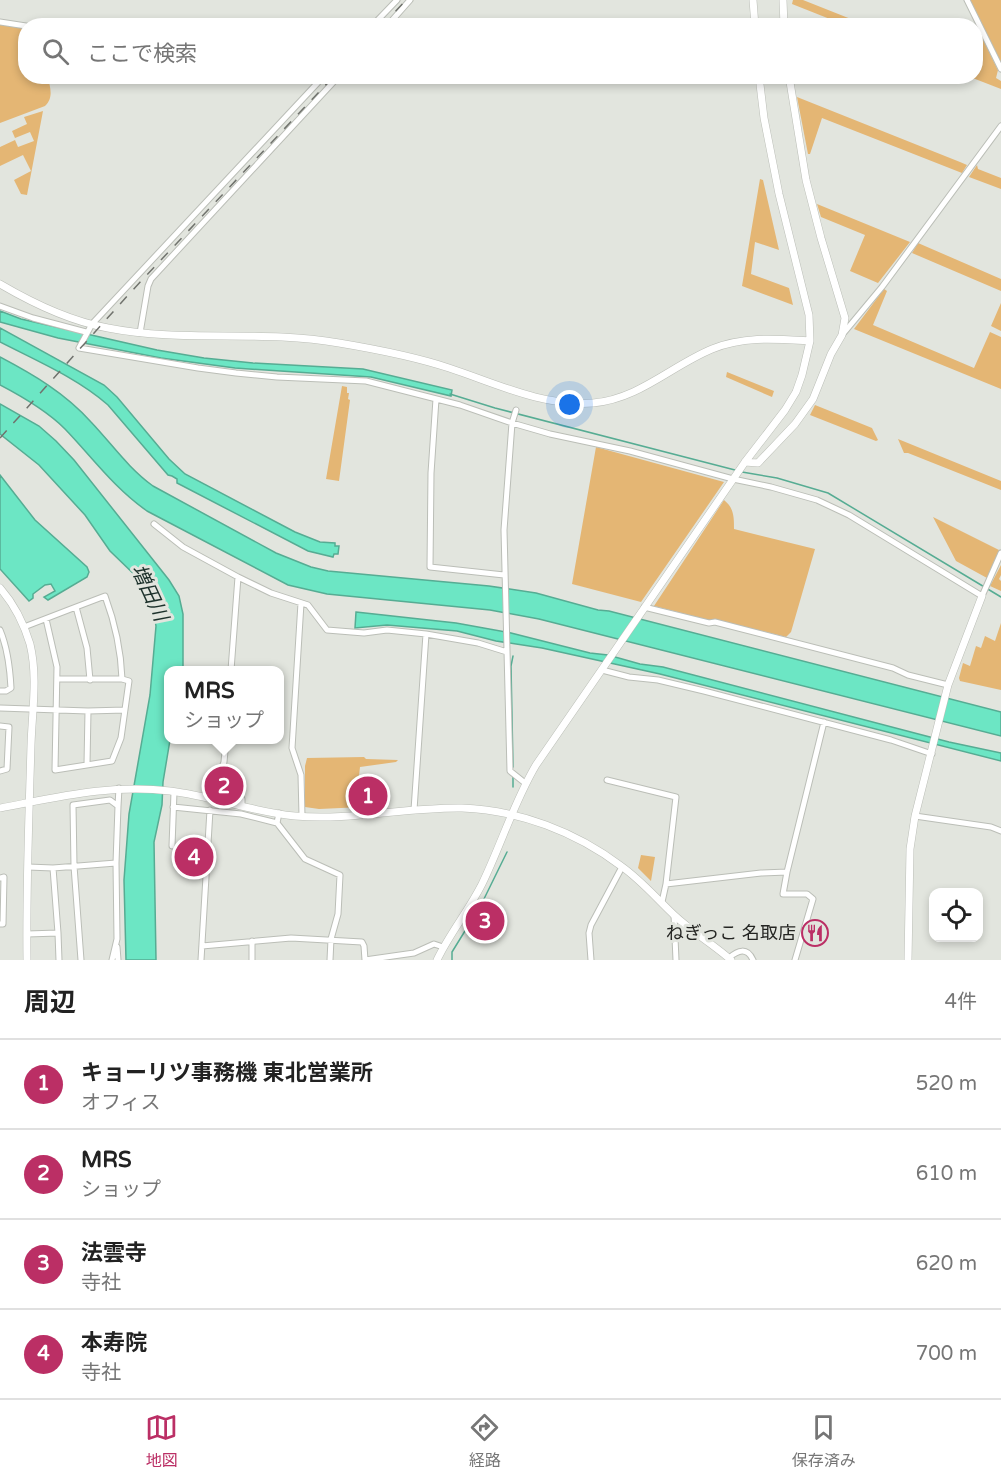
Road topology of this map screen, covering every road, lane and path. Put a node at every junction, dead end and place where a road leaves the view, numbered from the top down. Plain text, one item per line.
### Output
1 (397, 0) edge
2 (411, 0) edge
3 (753, 0) edge
4 (783, 0) edge
5 (967, 0) edge
6 (380, 18) edge
7 (394, 18) edge
8 (754, 18) edge
9 (784, 18) edge
10 (976, 18) edge
11 (0, 22) edge
12 (18, 25) edge
13 (983, 32) edge
14 (1001, 69) edge
15 (317, 84) edge
16 (332, 84) edge
17 (760, 84) edge
18 (790, 84) edge
19 (1001, 126) edge
20 (0, 284) edge
21 (0, 306) edge
22 (856, 318) junction
23 (92, 324) junction
24 (843, 330) junction
25 (86, 333) junction
26 (140, 333) junction
27 (810, 341) junction
28 (436, 399) junction
29 (516, 410) dead end
30 (512, 422) junction
31 (743, 465) junction
32 (734, 478) junction
33 (154, 524) dead end
34 (1001, 553) edge
35 (504, 575) junction
36 (238, 577) junction
37 (0, 588) edge
38 (982, 594) junction
39 (301, 603) junction
40 (76, 607) junction
41 (644, 608) junction
42 (46, 619) junction
43 (24, 627) junction
44 (0, 630) edge
45 (426, 634) junction
46 (506, 650) junction
47 (231, 666) edge
48 (603, 669) junction
49 (58, 679) junction
50 (122, 679) junction
51 (90, 680) junction
52 (947, 688) junction
53 (0, 691) edge
54 (0, 708) edge
55 (32, 709) junction
56 (57, 709) junction
57 (125, 710) junction
58 (88, 711) junction
59 (825, 722) junction
60 (0, 726) edge
61 (226, 744) edge
62 (932, 752) junction
63 (87, 764) junction
64 (0, 771) edge
65 (607, 780) dead end
66 (525, 783) junction
67 (122, 788) junction
68 (172, 791) junction
69 (30, 802) junction
70 (118, 806) junction
71 (242, 806) junction
72 (173, 807) junction
73 (0, 808) edge
74 (210, 810) junction
75 (414, 810) junction
76 (279, 813) junction
77 (512, 814) junction
78 (302, 816) junction
79 (915, 816) junction
80 (277, 823) junction
81 (1001, 831) edge
82 (172, 846) dead end
83 (116, 863) junction
84 (74, 866) junction
85 (28, 867) junction
86 (622, 867) junction
87 (52, 868) junction
88 (786, 872) junction
89 (0, 878) edge
90 (666, 884) junction
91 (662, 902) junction
92 (674, 915) junction
93 (0, 924) edge
94 (58, 933) junction
95 (27, 934) junction
96 (117, 939) junction
97 (331, 939) junction
98 (252, 941) junction
99 (202, 946) junction
100 (443, 947) junction
101 (730, 959) edge
102 (27, 960) edge
103 (59, 960) edge
104 (81, 960) edge
105 (112, 960) edge
106 (118, 960) edge
107 (201, 960) edge
108 (252, 960) edge
109 (330, 960) edge
110 (365, 960) edge
111 (437, 960) edge
112 (591, 960) edge
113 (676, 960) edge
114 (753, 960) edge
115 (795, 960) edge
116 (908, 960) edge

1 - 6 street
2 - 7 street
3 - 8 street
4 - 9 street
5 - 10 street
11 - 12 street
13 - 14 street
15 - 23 street
16 - 26 street
17 - 27 street
18 - 24 street
19 - 22 street
20 - 23 street
21 - 25 street
22 - 24 street
22 - 24 street
23 - 25 street
23 - 26 street
24 - 31 street
25 - 28 street
26 - 27 street
27 - 31 street
28 - 30 street
28 - 35 street
29 - 30 street
30 - 32 street
30 - 35 street
31 - 32 street
32 - 38 street
32 - 41 street
33 - 36 street
34 - 38 street
35 - 46 street
36 - 39 street
36 - 47 street
37 - 43 street
38 - 52 street
39 - 45 street
39 - 78 street
40 - 42 street
40 - 50 street
40 - 51 street
41 - 48 street
41 - 52 street
42 - 43 street
42 - 49 street
43 - 55 street
44 - 53 street
45 - 46 street
45 - 75 street
46 - 66 street
48 - 59 street
48 - 66 street
49 - 51 street
49 - 56 street
50 - 51 street
50 - 57 street
52 - 62 street
54 - 55 street
55 - 56 street
55 - 69 street
56 - 58 street
56 - 63 street
57 - 58 street
57 - 63 street
58 - 63 street
59 - 62 street
59 - 88 street
60 - 64 street
61 - 71 street
62 - 79 street
65 - 90 street
66 - 77 street
67 - 68 street
67 - 69 street
67 - 70 street
68 - 71 street
68 - 72 street
69 - 73 street
69 - 85 street
70 - 83 street
70 - 84 street
71 - 76 street
72 - 74 street
72 - 82 street
74 - 80 street
74 - 99 street
75 - 77 street
75 - 78 street
76 - 78 street
76 - 80 street
77 - 86 street
77 - 100 street
79 - 81 street
79 - 116 street
80 - 97 street
83 - 84 street
83 - 96 street
84 - 87 street
84 - 104 street
85 - 87 street
85 - 95 street
86 - 91 street
86 - 112 street
87 - 94 street
88 - 90 street
88 - 115 street
89 - 93 street
90 - 91 street
91 - 92 street
92 - 101 street
92 - 113 street
94 - 95 street
94 - 103 street
95 - 102 street
96 - 105 street
96 - 106 street
97 - 98 street
97 - 109 street
97 - 110 street
98 - 99 street
98 - 108 street
99 - 107 street
100 - 110 street
100 - 111 street
101 - 114 street

